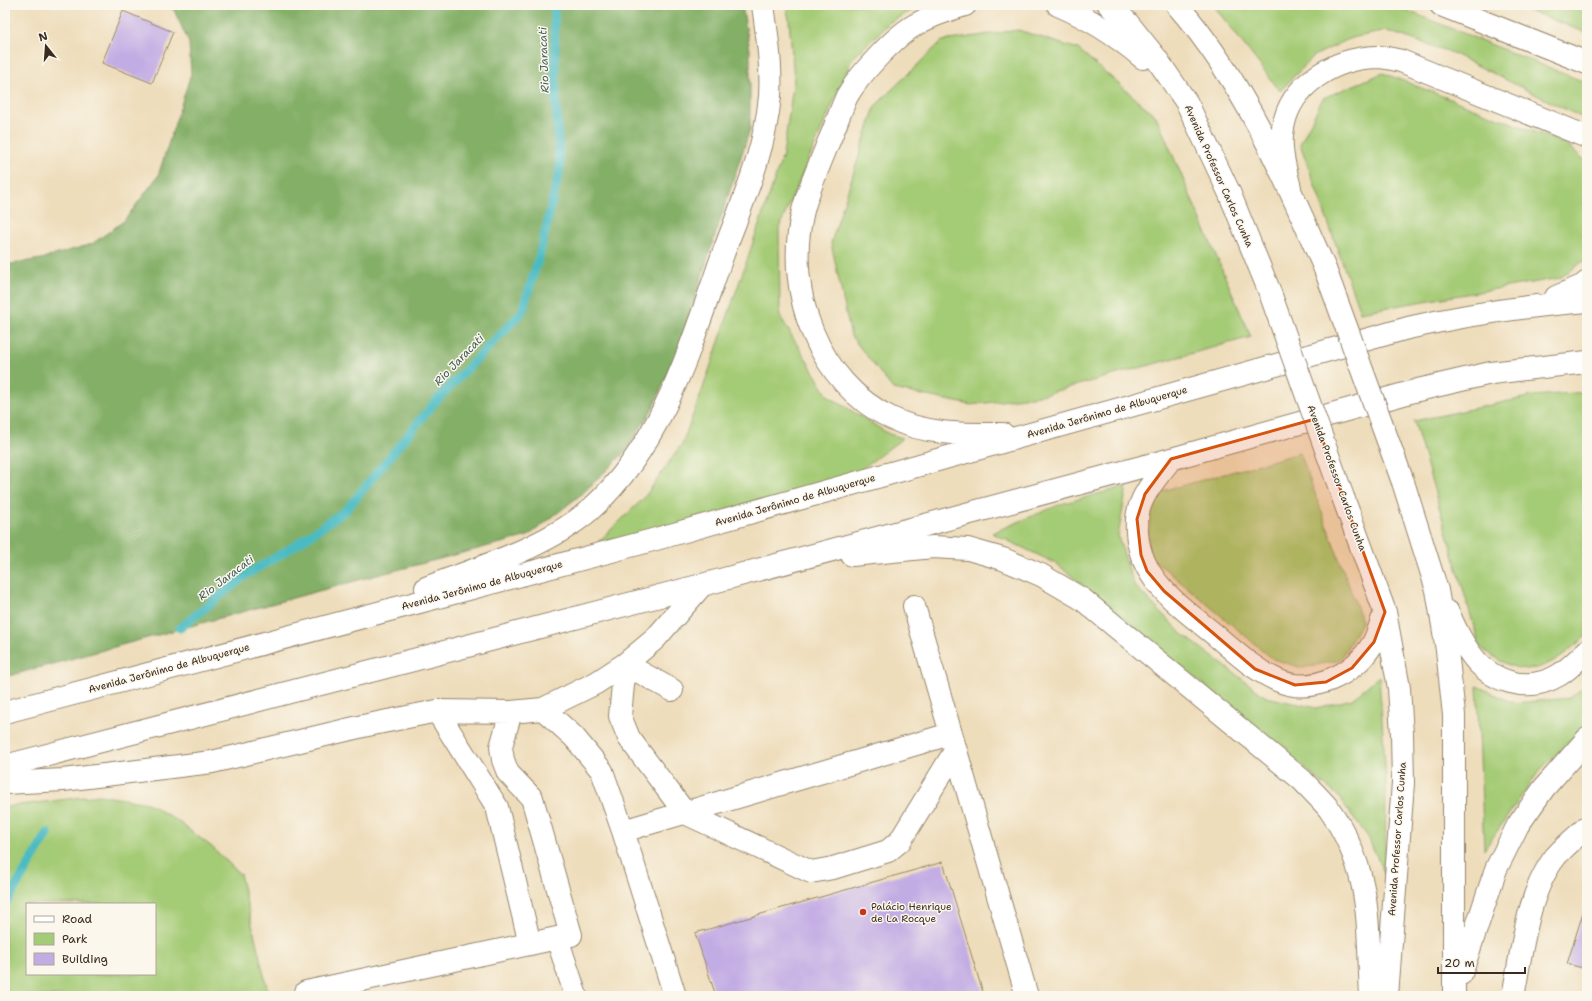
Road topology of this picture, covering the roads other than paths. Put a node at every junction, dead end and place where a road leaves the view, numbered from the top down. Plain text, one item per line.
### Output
1 (763, 5) edge
2 (965, 5) edge
3 (1058, 5) edge
4 (1109, 5) edge
5 (1177, 5) edge
6 (1441, 5) edge
7 (1587, 63) edge
8 (1187, 103) junction
9 (1587, 137) edge
10 (1290, 188) junction
11 (1587, 282) edge
12 (1587, 301) edge
13 (1526, 306) junction
14 (1587, 362) edge
15 (1026, 435) junction
16 (1171, 459) junction
17 (789, 561) junction
18 (702, 585) junction
19 (1437, 590) junction
20 (914, 606) dead end
21 (1385, 612) junction
22 (335, 625) junction
23 (1587, 651) edge
24 (625, 664) junction
25 (672, 690) dead end
26 (543, 709) junction
27 (437, 711) junction
28 (5, 712) edge
29 (511, 712) junction
30 (1587, 739) edge
31 (952, 743) junction
32 (5, 766) edge
33 (5, 783) edge
34 (685, 813) junction
35 (1587, 827) edge
36 (623, 831) junction
37 (564, 937) junction
38 (530, 944) junction
39 (1370, 970) junction
40 (306, 992) dead end
41 (1454, 994) edge
42 (576, 996) edge
43 (675, 996) edge
44 (1027, 996) edge
45 (1361, 996) edge
46 (1371, 996) edge
47 (1386, 996) edge
48 (1513, 996) edge

1 - 22 main road
2 - 15 main road
3 - 8 main road
4 - 8 main road, Avenida Professor Carlos Cunha
5 - 10 main road
6 - 7 main road
8 - 21 main road, Avenida Professor Carlos Cunha, bridge
9 - 10 main road
10 - 19 main road, bridge
11 - 13 main road
12 - 13 main road, Avenida Jerônimo de Albuquerque
13 - 15 main road, Avenida Jerônimo de Albuquerque
14 - 16 main road
15 - 22 main road, Avenida Jerônimo de Albuquerque
16 - 17 main road
16 - 21 main road
17 - 18 main road
17 - 39 main road
18 - 24 main road
18 - 32 main road
19 - 23 main road
19 - 41 main road
20 - 31 main road
21 - 47 main road, Avenida Professor Carlos Cunha
22 - 28 main road, Avenida Jerônimo de Albuquerque
24 - 25 main road
24 - 26 main road
24 - 34 main road
26 - 29 main road
26 - 36 main road
27 - 29 main road
27 - 33 main road
27 - 38 main road
29 - 37 main road
30 - 41 main road
31 - 34 main road
31 - 34 main road
31 - 44 main road
34 - 36 main road
35 - 48 main road
36 - 43 main road
37 - 38 main road
37 - 42 main road
38 - 40 main road
39 - 45 main road
39 - 46 main road

